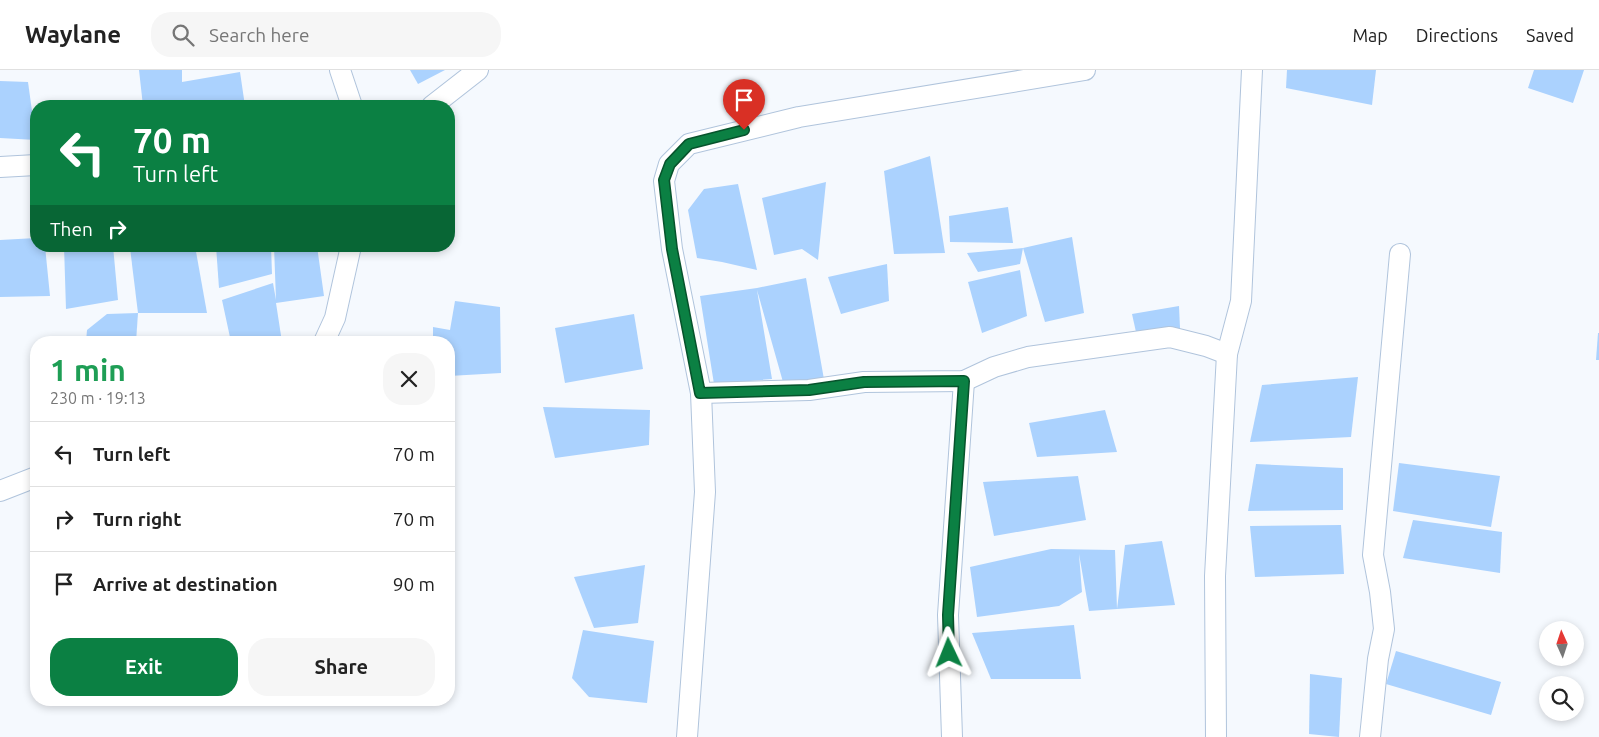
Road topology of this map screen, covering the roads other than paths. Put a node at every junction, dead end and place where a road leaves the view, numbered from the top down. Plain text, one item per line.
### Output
1 (340, 70) edge
2 (478, 70) edge
3 (1085, 70) edge
4 (1252, 70) edge
5 (350, 100) edge
6 (440, 100) edge
7 (30, 165) edge
8 (0, 166) edge
9 (350, 252) edge
10 (1400, 254) dead end
11 (327, 336) edge
12 (1227, 354) junction
13 (964, 381) junction
14 (700, 393) junction
15 (30, 480) edge
16 (0, 492) edge
17 (687, 737) edge
18 (952, 737) edge
19 (1216, 737) edge
20 (1370, 737) edge

1 - 5 street
2 - 6 street
3 - 14 street
4 - 12 street
7 - 8 street
9 - 11 street
10 - 20 street
12 - 13 street
12 - 19 street
13 - 14 street
13 - 18 street
14 - 17 street
15 - 16 street

